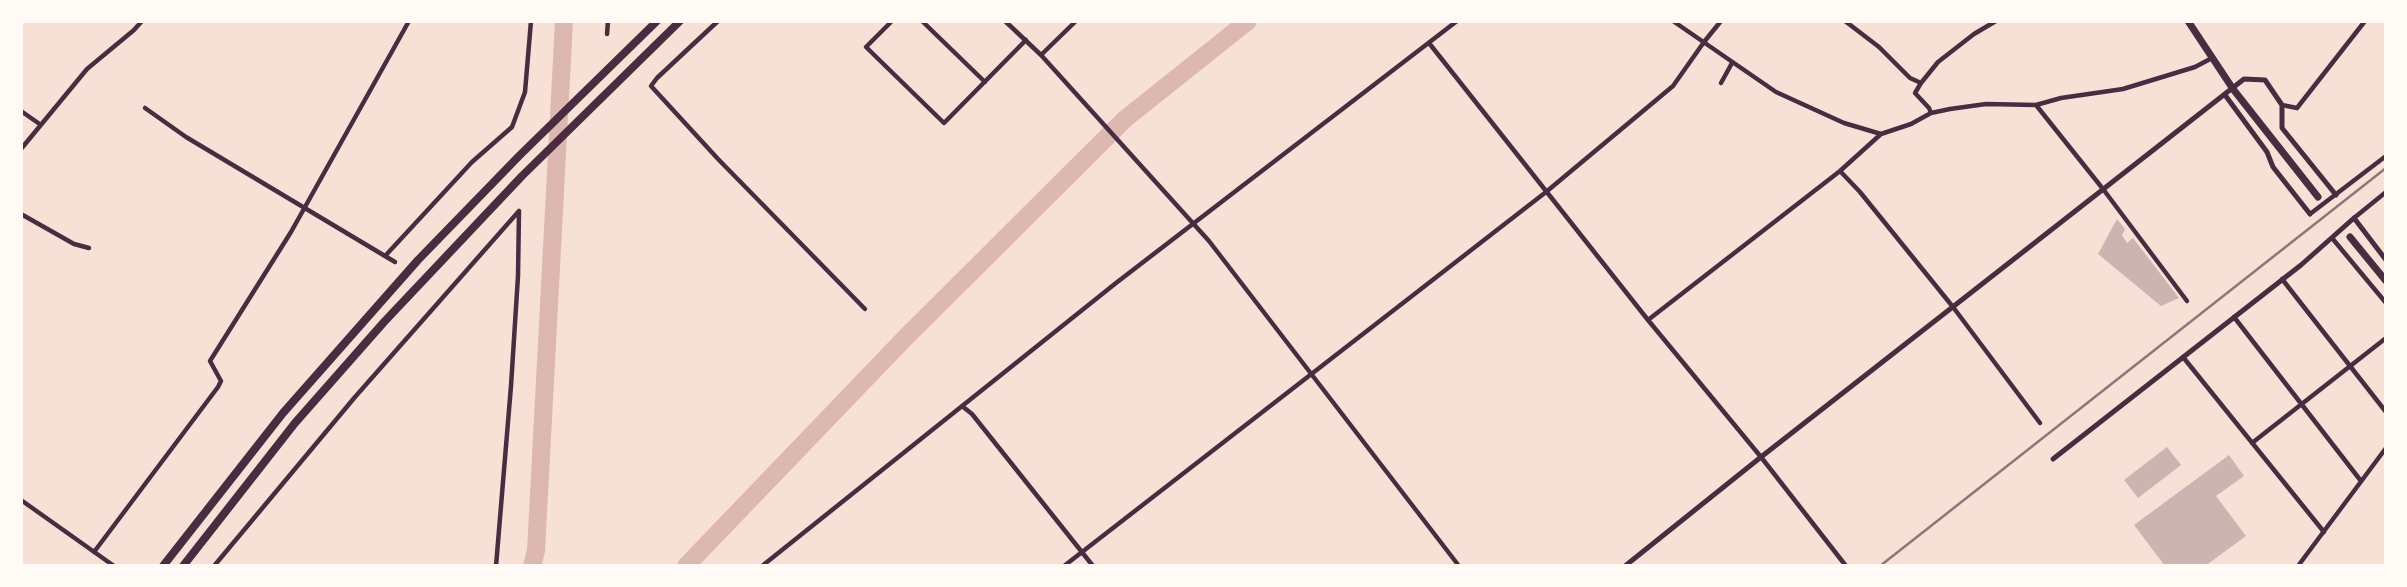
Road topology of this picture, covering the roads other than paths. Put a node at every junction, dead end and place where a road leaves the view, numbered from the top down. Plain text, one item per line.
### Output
1 (142, 21) edge
2 (409, 21) edge
3 (531, 21) edge
4 (608, 21) edge
5 (657, 21) edge
6 (680, 21) edge
7 (718, 21) edge
8 (892, 21) edge
9 (922, 21) edge
10 (1005, 21) edge
11 (1076, 21) edge
12 (1457, 21) edge
13 (1673, 21) edge
14 (1721, 21) edge
15 (1845, 21) edge
16 (1996, 21) edge
17 (2188, 21) edge
18 (2365, 21) edge
19 (607, 34) dead end
20 (1026, 40) junction
21 (1704, 42) junction
22 (1429, 43) junction
23 (1041, 55) junction
24 (2212, 58) junction
25 (1732, 63) junction
26 (985, 82) junction
27 (1721, 83) dead end
28 (1920, 83) junction
29 (2233, 89) junction
30 (2225, 95) junction
31 (2036, 105) junction
32 (2283, 105) junction
33 (145, 108) dead end
34 (21, 111) edge
35 (1931, 113) junction
36 (41, 125) junction
37 (1881, 134) junction
38 (21, 149) edge
39 (2386, 156) edge
40 (1840, 171) junction
41 (2103, 189) junction
42 (1546, 192) junction
43 (2386, 192) edge
44 (2336, 195) junction
45 (2318, 197) dead end
46 (305, 208) junction
47 (21, 214) edge
48 (2311, 214) joint
49 (2354, 218) junction
50 (1193, 223) junction
51 (2350, 237) dead end
52 (2333, 238) junction
53 (89, 248) dead end
54 (386, 255) junction
55 (2386, 260) edge
56 (395, 262) dead end
57 (2282, 279) junction
58 (2386, 281) edge
59 (2187, 301) dead end
60 (2386, 303) edge
61 (1953, 307) junction
62 (865, 309) dead end
63 (2234, 317) junction
64 (1648, 320) junction
65 (2386, 338) edge
66 (2183, 357) junction
67 (2351, 365) junction
68 (1313, 373) junction
69 (2301, 404) junction
70 (962, 406) junction
71 (2386, 412) edge
72 (2040, 423) dead end
73 (2252, 443) junction
74 (2386, 449) edge
75 (1761, 457) junction
76 (2053, 458) dead end
77 (2361, 481) junction
78 (21, 500) edge
79 (2323, 532) junction
80 (94, 552) junction
81 (1082, 553) junction
82 (114, 566) edge
83 (163, 566) edge
84 (183, 566) edge
85 (214, 566) edge
86 (496, 566) edge
87 (762, 566) edge
88 (1065, 566) edge
89 (1093, 566) edge
90 (1460, 566) edge
91 (1625, 566) edge
92 (1846, 566) edge
93 (2298, 566) edge

1 - 36 street
2 - 46 street
3 - 54 street
4 - 19 street
5 - 83 highway
6 - 84 highway
7 - 62 street
8 - 26 street
9 - 26 street
10 - 20 street
11 - 23 street
12 - 22 street
13 - 21 street
14 - 21 street
15 - 28 street
16 - 28 street
17 - 24 main road
18 - 32 street
20 - 23 street
20 - 26 street
21 - 25 street
21 - 42 street
22 - 42 street
22 - 50 street
23 - 50 street
24 - 29 main road
24 - 31 street
25 - 27 street
25 - 37 street
28 - 35 street
29 - 30 street
29 - 32 street
29 - 45 main road
30 - 41 street
30 - 48 street
31 - 35 street
31 - 41 street
32 - 44 street
33 - 46 street
34 - 36 street
35 - 37 street
36 - 38 street
37 - 40 street
39 - 44 street
40 - 61 street
40 - 64 street
41 - 59 street
41 - 61 street
42 - 64 street
42 - 68 street
43 - 49 street
44 - 48 street
46 - 54 street
46 - 80 street
47 - 53 street
49 - 52 street
49 - 55 street
50 - 68 street
50 - 70 street
51 - 58 main road
52 - 57 street
52 - 60 street
54 - 56 street
57 - 63 street
57 - 67 street
61 - 72 street
61 - 75 street
63 - 66 street
63 - 69 street
64 - 75 street
65 - 67 street
66 - 73 street
66 - 76 street
67 - 69 street
67 - 71 street
68 - 81 street
68 - 90 street
69 - 73 street
69 - 77 street
70 - 81 street
70 - 87 street
73 - 79 street
74 - 77 street
75 - 91 street
75 - 92 street
77 - 79 street
78 - 80 street
79 - 93 street
80 - 82 street
81 - 88 street
81 - 89 street
85 - 86 street

